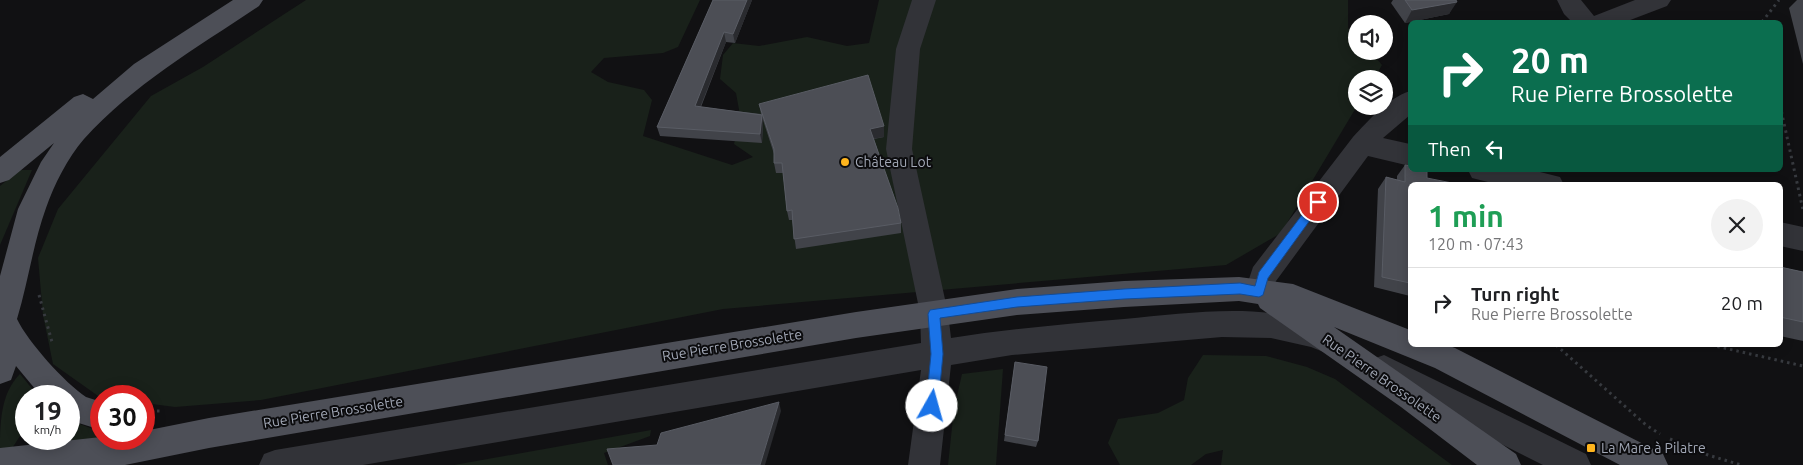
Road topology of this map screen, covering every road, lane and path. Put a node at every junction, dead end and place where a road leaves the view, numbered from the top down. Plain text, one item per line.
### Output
1 (228, 0) edge
2 (251, 0) edge
3 (924, 0) edge
4 (1569, 0) edge
5 (1660, 0) edge
6 (1779, 0) edge
7 (1584, 20) edge
8 (1607, 20) edge
9 (1764, 20) edge
10 (1408, 103) edge
11 (1783, 119) edge
12 (1362, 144) junction
13 (1408, 155) edge
14 (0, 172) edge
15 (1490, 172) edge
16 (1538, 182) edge
17 (1803, 210) edge
18 (1783, 235) edge
19 (1803, 239) edge
20 (38, 288) dead end
21 (1259, 291) junction
22 (934, 314) junction
23 (4, 323) edge
24 (1408, 342) edge
25 (53, 345) dead end
26 (1337, 346) junction
27 (1428, 347) edge
28 (1558, 347) edge
29 (1720, 347) edge
30 (1449, 351) edge
31 (937, 354) junction
32 (1803, 366) edge
33 (0, 370) edge
34 (50, 385) edge
35 (155, 427) edge
36 (208, 433) junction
37 (0, 463) edge
38 (275, 465) edge
39 (924, 465) edge
40 (1506, 465) edge
41 (1575, 465) edge
42 (1652, 465) edge
43 (1740, 465) edge

1 - 14 main road
2 - 23 main road
3 - 22 street
4 - 7 street
5 - 8 street
6 - 9 path
10 - 12 street
11 - 17 path
12 - 13 street
12 - 21 street
15 - 16 street
18 - 19 street
20 - 25 path
21 - 22 main road, Rue Pierre Brossolette
21 - 24 main road, Rue Pierre Brossolette
21 - 26 main road, Rue Pierre Brossolette
22 - 31 street
22 - 36 main road, Rue Pierre Brossolette
23 - 33 main road
23 - 34 main road
26 - 31 street
26 - 40 main road, Rue Pierre Brossolette
26 - 41 street
27 - 30 main road, Rue Pierre Brossolette
28 - 43 path
29 - 32 path
30 - 42 main road, Rue Pierre Brossolette
31 - 38 street
31 - 39 street
35 - 36 main road, Rue Pierre Brossolette
36 - 37 main road, Rue Pierre Brossolette

